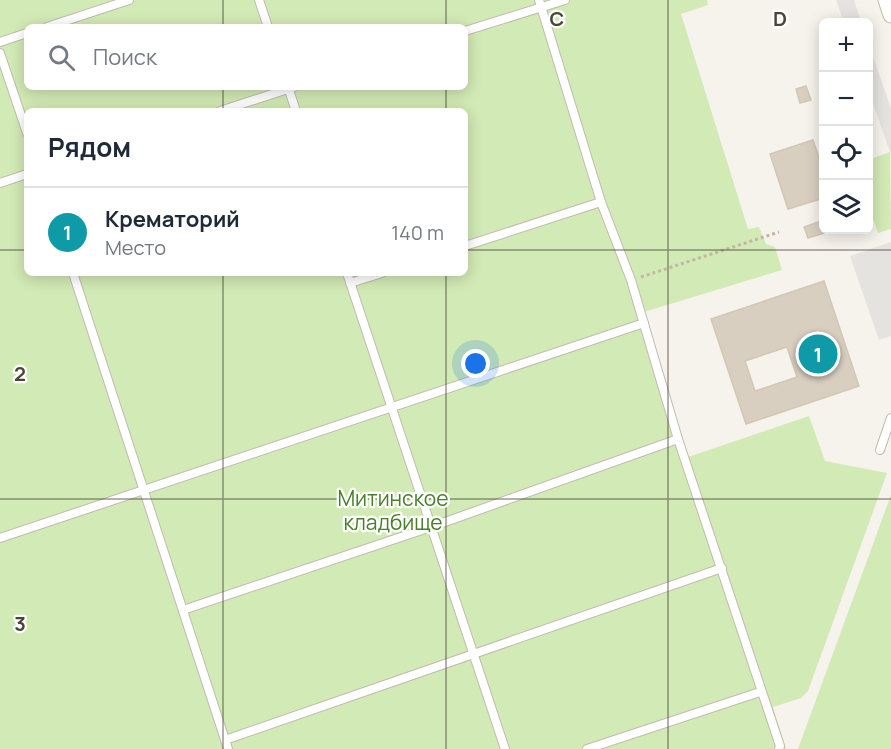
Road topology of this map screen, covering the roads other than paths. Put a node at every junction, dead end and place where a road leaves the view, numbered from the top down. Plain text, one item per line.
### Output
1 (129, 0) edge
2 (259, 0) edge
3 (566, 0) edge
4 (886, 0) edge
5 (540, 3) edge
6 (891, 15) edge
7 (56, 24) edge
8 (267, 24) edge
9 (468, 30) edge
10 (24, 34) edge
11 (0, 42) edge
12 (0, 53) edge
13 (284, 90) edge
14 (291, 90) edge
15 (229, 108) edge
16 (295, 108) edge
17 (24, 124) edge
18 (24, 175) edge
19 (0, 183) edge
20 (602, 202) junction
21 (468, 245) edge
22 (74, 276) edge
23 (348, 276) edge
24 (372, 276) edge
25 (350, 283) junction
26 (644, 323) junction
27 (391, 408) junction
28 (891, 418) edge
29 (678, 439) junction
30 (880, 450) dead end
31 (144, 491) junction
32 (431, 527) junction
33 (0, 538) edge
34 (722, 568) junction
35 (183, 610) junction
36 (473, 655) junction
37 (760, 692) junction
38 (225, 740) junction
39 (228, 749) edge
40 (505, 749) edge
41 (587, 749) edge
42 (779, 749) edge

1 - 7 lane
2 - 8 lane
3 - 5 lane
4 - 6 street
5 - 9 lane
5 - 20 lane
10 - 11 lane
12 - 17 lane
13 - 15 lane
14 - 16 lane
18 - 19 lane
20 - 21 lane
20 - 26 lane
22 - 31 lane
23 - 25 lane
24 - 25 lane
25 - 27 lane
26 - 27 lane
26 - 29 lane
27 - 31 lane
27 - 32 lane
28 - 30 lane
29 - 32 lane
29 - 34 lane
31 - 33 lane
31 - 35 lane
32 - 35 lane
32 - 36 lane
34 - 36 lane
34 - 37 lane
35 - 38 lane
36 - 38 lane
36 - 40 lane
37 - 41 lane
37 - 42 lane
38 - 39 lane

